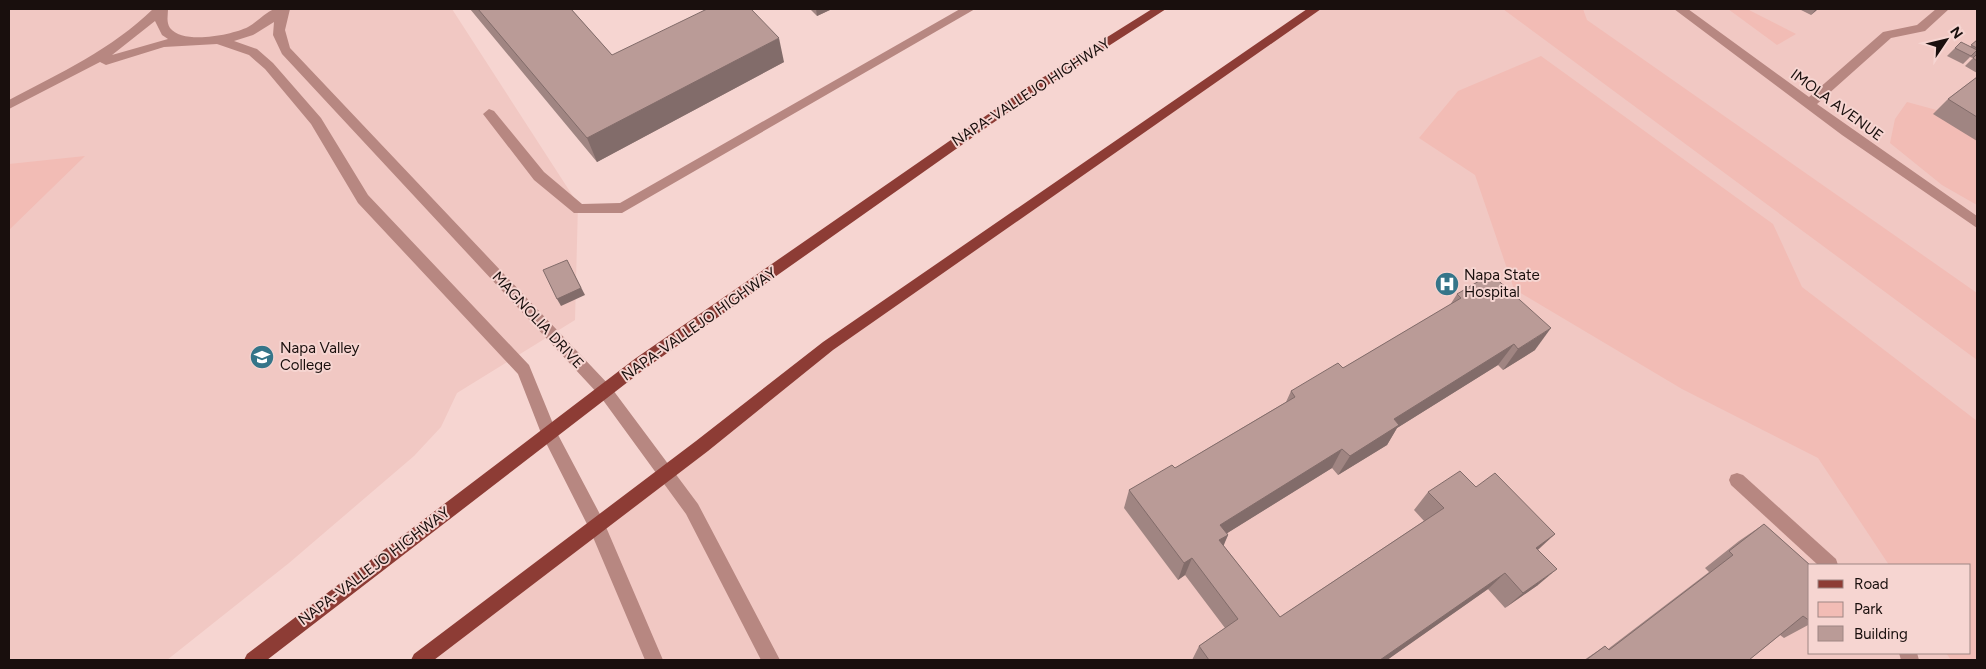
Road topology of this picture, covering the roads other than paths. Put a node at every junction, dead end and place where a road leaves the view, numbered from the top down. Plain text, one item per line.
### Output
1 (161, 9) edge
2 (283, 9) edge
3 (969, 9) edge
4 (1160, 9) edge
5 (1315, 9) edge
6 (1680, 9) edge
7 (1943, 9) edge
8 (219, 40) junction
9 (194, 42) junction
10 (56, 81) junction
11 (1809, 104) junction
12 (9, 105) edge
13 (489, 114) dead end
14 (1977, 223) edge
15 (605, 391) junction
16 (549, 433) junction
17 (666, 474) junction
18 (1737, 480) dead end
19 (597, 526) junction
20 (1829, 564) edge
21 (253, 660) edge
22 (420, 660) edge
23 (654, 660) edge
24 (771, 660) edge

1 - 9 street, MAGNOLIA DRIVE
1 - 10 street
2 - 8 street, MAGNOLIA DRIVE
2 - 15 street, MAGNOLIA DRIVE
3 - 13 street
4 - 15 main road, NAPA-VALLEJO HIGHWAY
5 - 17 main road
6 - 11 street, IMOLA AVENUE
7 - 11 street
8 - 9 street, MAGNOLIA DRIVE
8 - 16 street, MAGNOLIA DRIVE
9 - 10 street
10 - 12 street
11 - 14 street, IMOLA AVENUE
15 - 16 main road, NAPA-VALLEJO HIGHWAY
15 - 17 street, MAGNOLIA DRIVE
16 - 19 street, MAGNOLIA DRIVE
16 - 21 main road, NAPA-VALLEJO HIGHWAY
17 - 19 main road
17 - 24 street, MAGNOLIA DRIVE
18 - 20 street
19 - 22 main road
19 - 23 street, MAGNOLIA DRIVE

